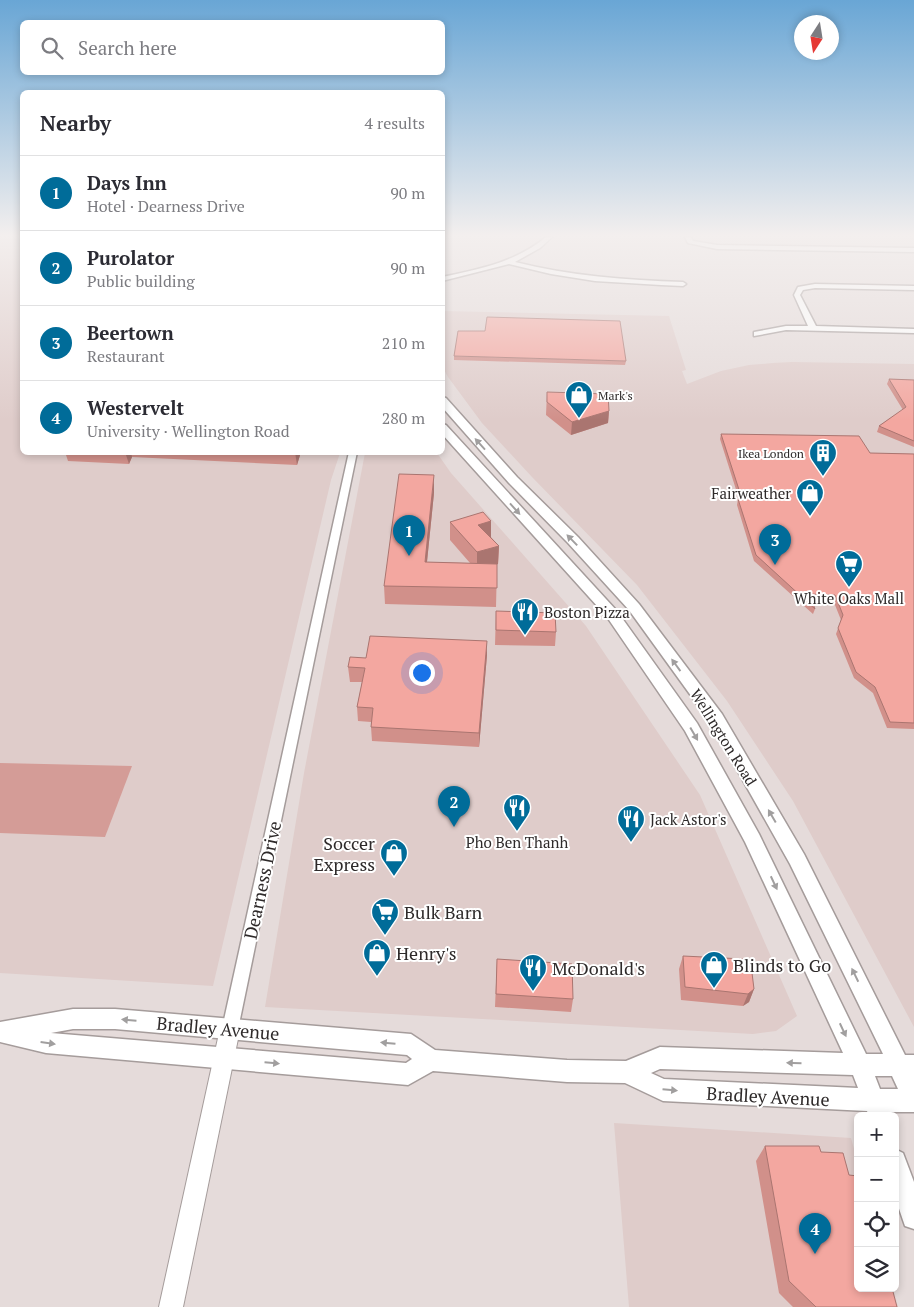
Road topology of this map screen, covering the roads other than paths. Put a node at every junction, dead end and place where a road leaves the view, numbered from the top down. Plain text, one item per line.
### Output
1 (798, 298) edge
2 (813, 328) junction
3 (914, 331) edge
4 (757, 334) dead end
5 (445, 403) edge
6 (445, 430) edge
7 (352, 455) edge
8 (639, 615) junction
9 (617, 622) junction
10 (230, 1029) junction
11 (0, 1032) edge
12 (224, 1058) junction
13 (431, 1060) junction
14 (860, 1065) junction
15 (907, 1066) edge
16 (626, 1072) junction
17 (914, 1100) edge
18 (877, 1108) edge
19 (899, 1173) edge
20 (914, 1217) edge
21 (171, 1307) edge

1 - 2 street
2 - 3 street
2 - 4 street
8 -> 5 main road, Wellington Road
6 -> 9 main road, Wellington Road
7 - 10 street, Dearness Drive
8 - 9 main road
15 -> 8 main road, Wellington Road
9 -> 14 main road, Wellington Road
10 -> 11 main road, Bradley Avenue
10 - 12 street, Dearness Drive
13 -> 10 main road, Bradley Avenue
11 -> 12 main road, Bradley Avenue
12 -> 13 main road, Bradley Avenue
12 - 21 street, Dearness Drive
13 - 16 main road, Bradley Avenue
14 - 15 main road, Bradley Avenue
14 -> 16 main road, Bradley Avenue
14 - 18 main road, Wellington Road
15 - 17 main road, Wellington Road
16 -> 18 main road, Bradley Avenue
17 - 18 main road, Bradley Avenue
19 - 20 main road

